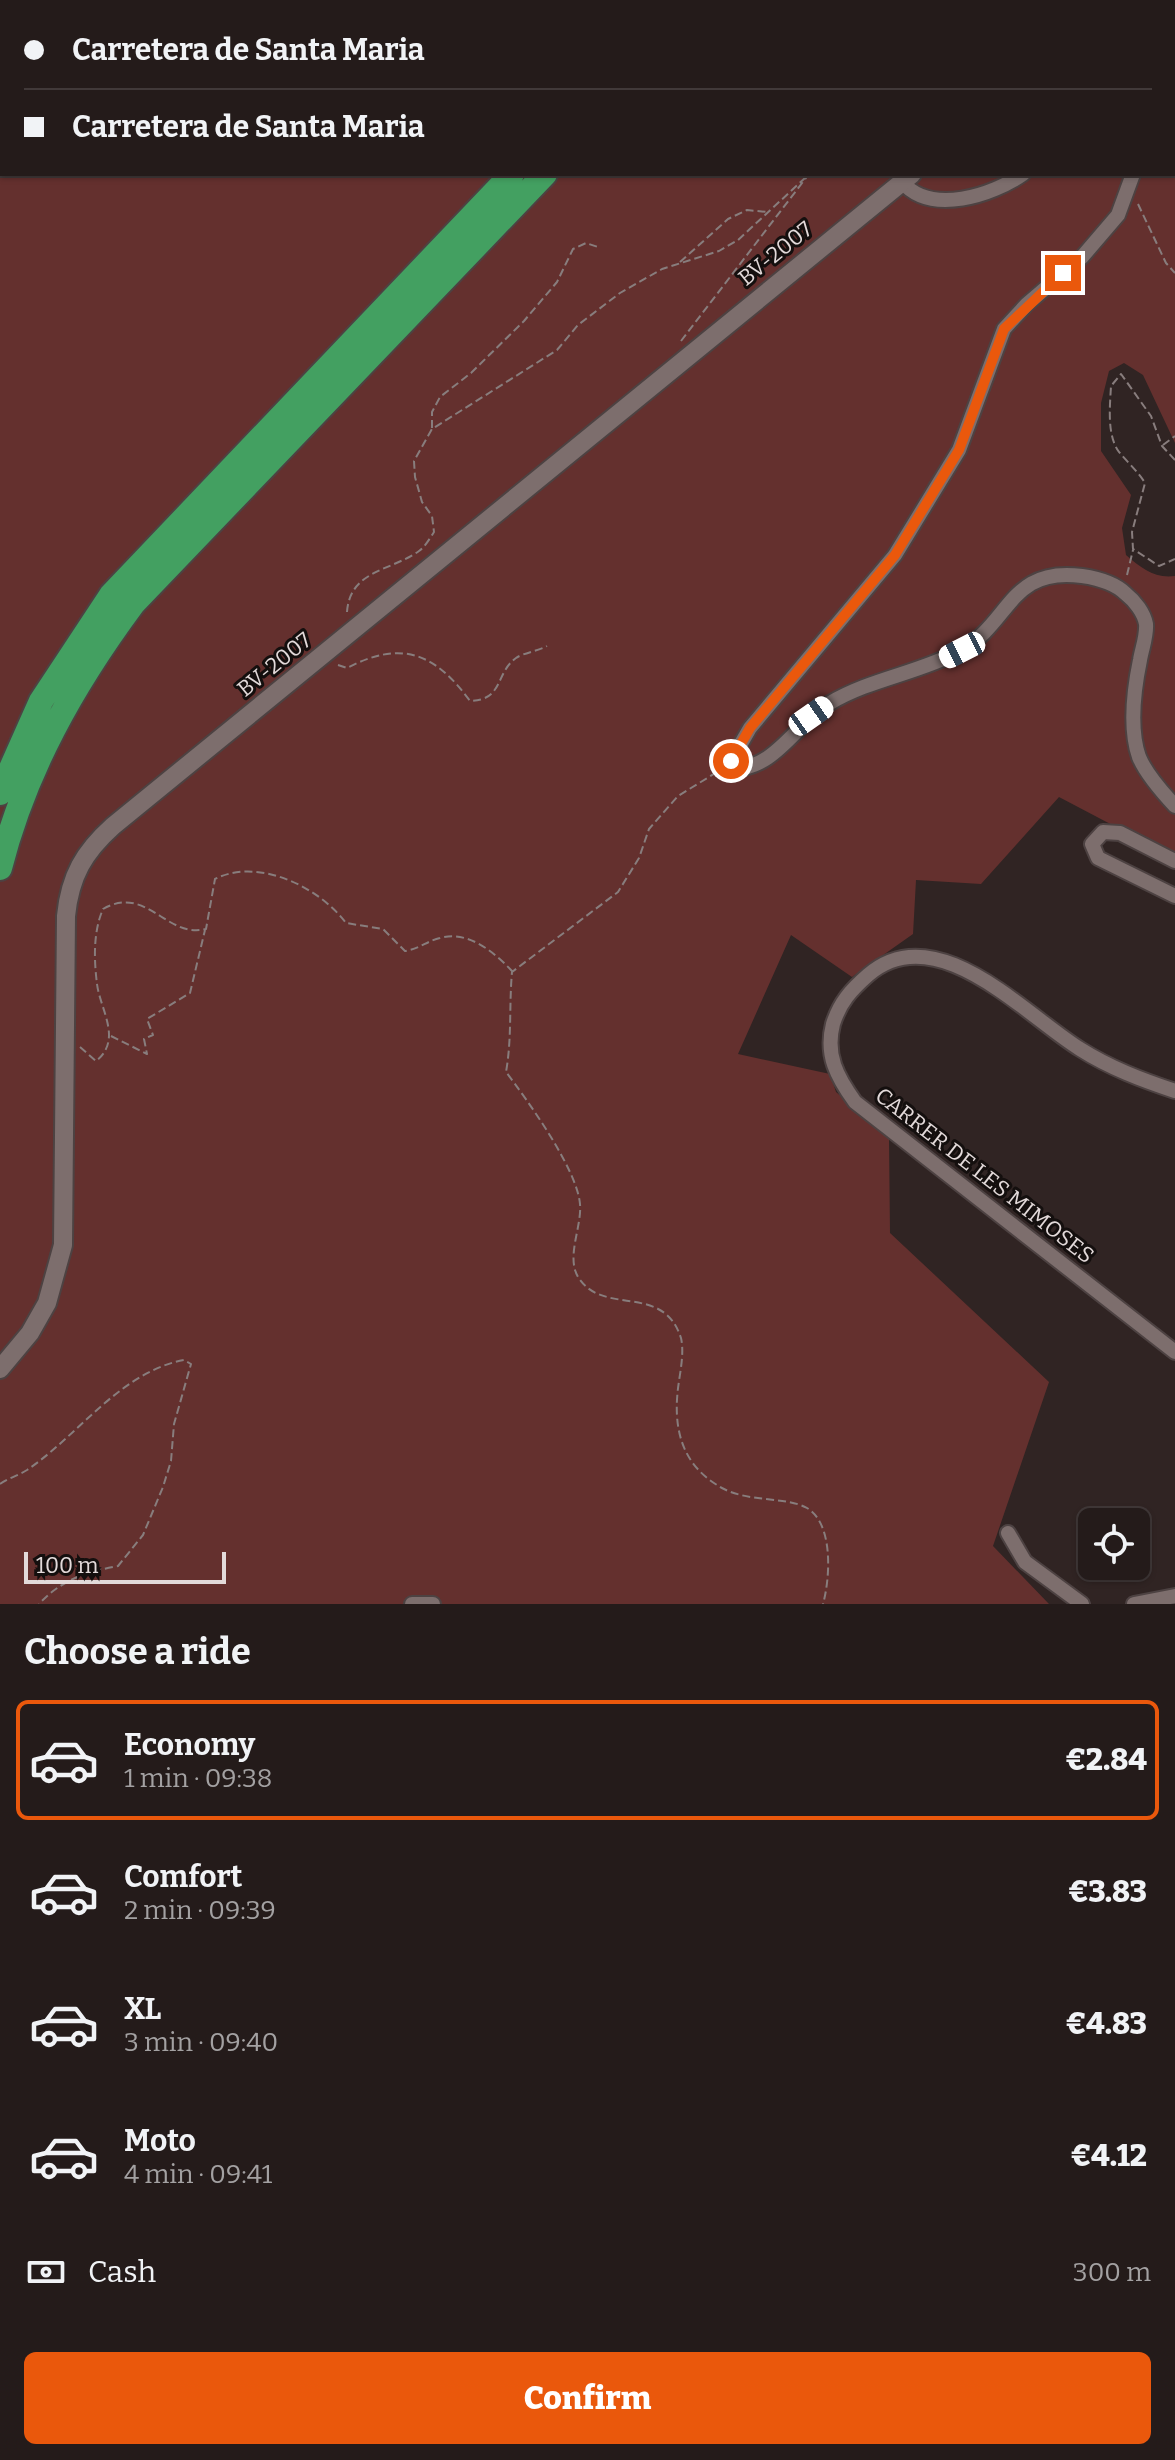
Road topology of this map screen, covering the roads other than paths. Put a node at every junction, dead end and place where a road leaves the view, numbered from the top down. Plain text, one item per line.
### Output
1 (510, 176) edge
2 (543, 176) edge
3 (1020, 176) edge
4 (1133, 176) edge
5 (907, 178) edge
6 (0, 793) edge
7 (1175, 806) edge
8 (1175, 861) edge
9 (0, 868) edge
10 (1175, 896) edge
11 (1175, 1091) edge
12 (1175, 1352) edge
13 (0, 1369) edge
14 (1008, 1533) dead end
15 (1175, 1596) edge
16 (412, 1604) edge
17 (433, 1604) edge
18 (1082, 1604) edge
19 (1134, 1604) edge

1 - 6 highway
2 - 9 highway
3 - 5 street
4 - 7 street
5 - 13 street, BV-2007
8 - 10 street
11 - 12 street, CARRER DE LES MIMOSES
14 - 18 street
15 - 19 street
16 - 17 street

